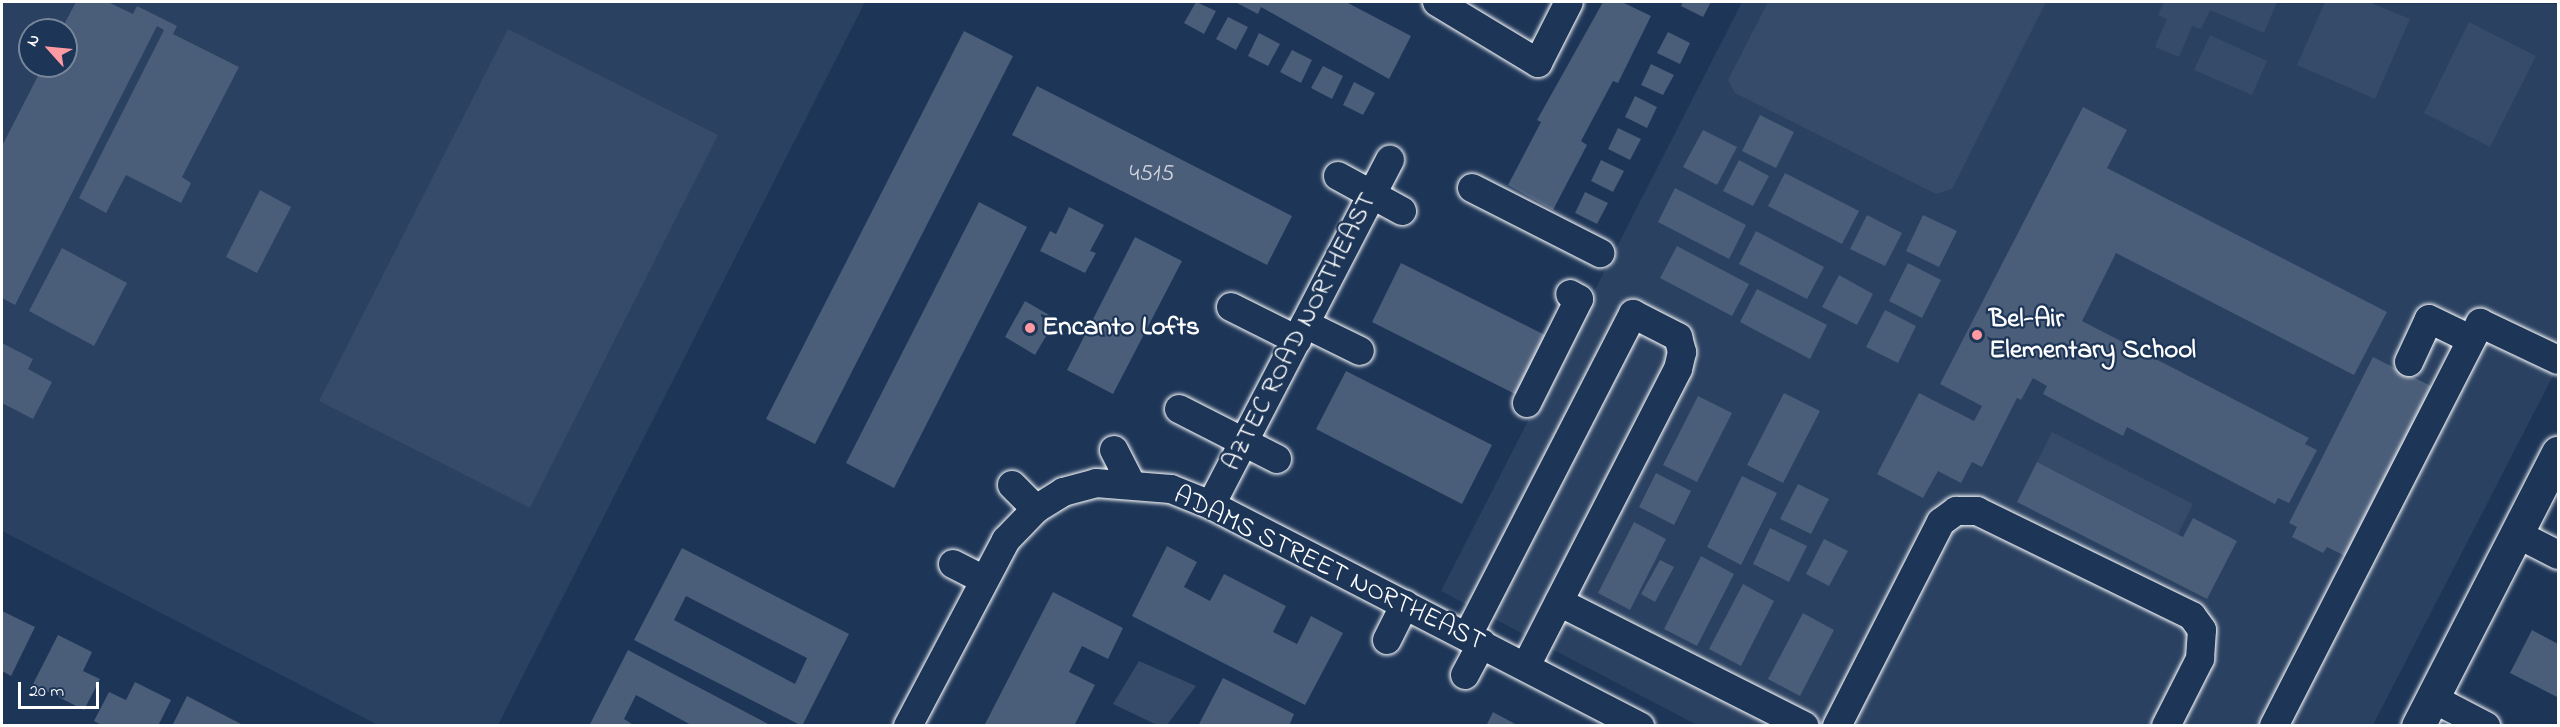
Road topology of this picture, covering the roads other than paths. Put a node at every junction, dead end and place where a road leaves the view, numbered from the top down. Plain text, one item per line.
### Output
1 (1437, 2) edge
2 (1569, 2) edge
3 (1390, 160) dead end
4 (1338, 176) dead end
5 (1472, 188) dead end
6 (1371, 195) junction
7 (1402, 211) dead end
8 (1600, 254) dead end
9 (1570, 294) dead end
10 (1231, 307) dead end
11 (1301, 332) junction
12 (2470, 339) junction
13 (1360, 351) dead end
14 (2559, 360) edge
15 (2409, 362) dead end
16 (1527, 403) dead end
17 (1179, 408) dead end
18 (1244, 442) junction
19 (1114, 450) dead end
20 (2559, 453) edge
21 (1277, 459) dead end
22 (1131, 484) junction
23 (1012, 485) dead end
24 (1211, 505) junction
25 (1036, 509) junction
26 (2517, 534) junction
27 (2559, 555) edge
28 (953, 564) dead end
29 (980, 585) junction
30 (1559, 602) junction
31 (1405, 604) junction
32 (1475, 639) junction
33 (1387, 640) dead end
34 (1526, 666) junction
35 (1465, 675) dead end
36 (2425, 712) edge
37 (908, 726) edge
38 (1640, 726) edge
39 (1805, 726) edge
40 (1837, 726) edge
41 (2166, 726) edge
42 (2274, 726) edge
43 (2486, 726) edge

1 - 2 street
3 - 6 street, AZTEC ROAD NORTHEAST
4 - 6 street
5 - 8 street
6 - 7 street
6 - 11 street, AZTEC ROAD NORTHEAST
9 - 16 street
10 - 11 street
11 - 13 street
11 - 18 street, AZTEC ROAD NORTHEAST
12 - 14 street
12 - 15 street
12 - 42 street
17 - 18 street
18 - 21 street
18 - 24 street, AZTEC ROAD NORTHEAST
19 - 22 street
20 - 26 main road
22 - 24 street, ADAMS STREET NORTHEAST
22 - 25 street, ADAMS STREET NORTHEAST
23 - 25 street
24 - 31 street, ADAMS STREET NORTHEAST
25 - 29 street, ADAMS STREET NORTHEAST
26 - 27 street
26 - 36 main road
28 - 29 street
29 - 37 street, ADAMS STREET NORTHEAST
30 - 32 street
30 - 34 street
30 - 39 street
31 - 32 street, ADAMS STREET NORTHEAST
31 - 33 street
32 - 34 street, ADAMS STREET NORTHEAST
32 - 35 street
34 - 38 street, ADAMS STREET NORTHEAST
36 - 43 street
40 - 41 street

